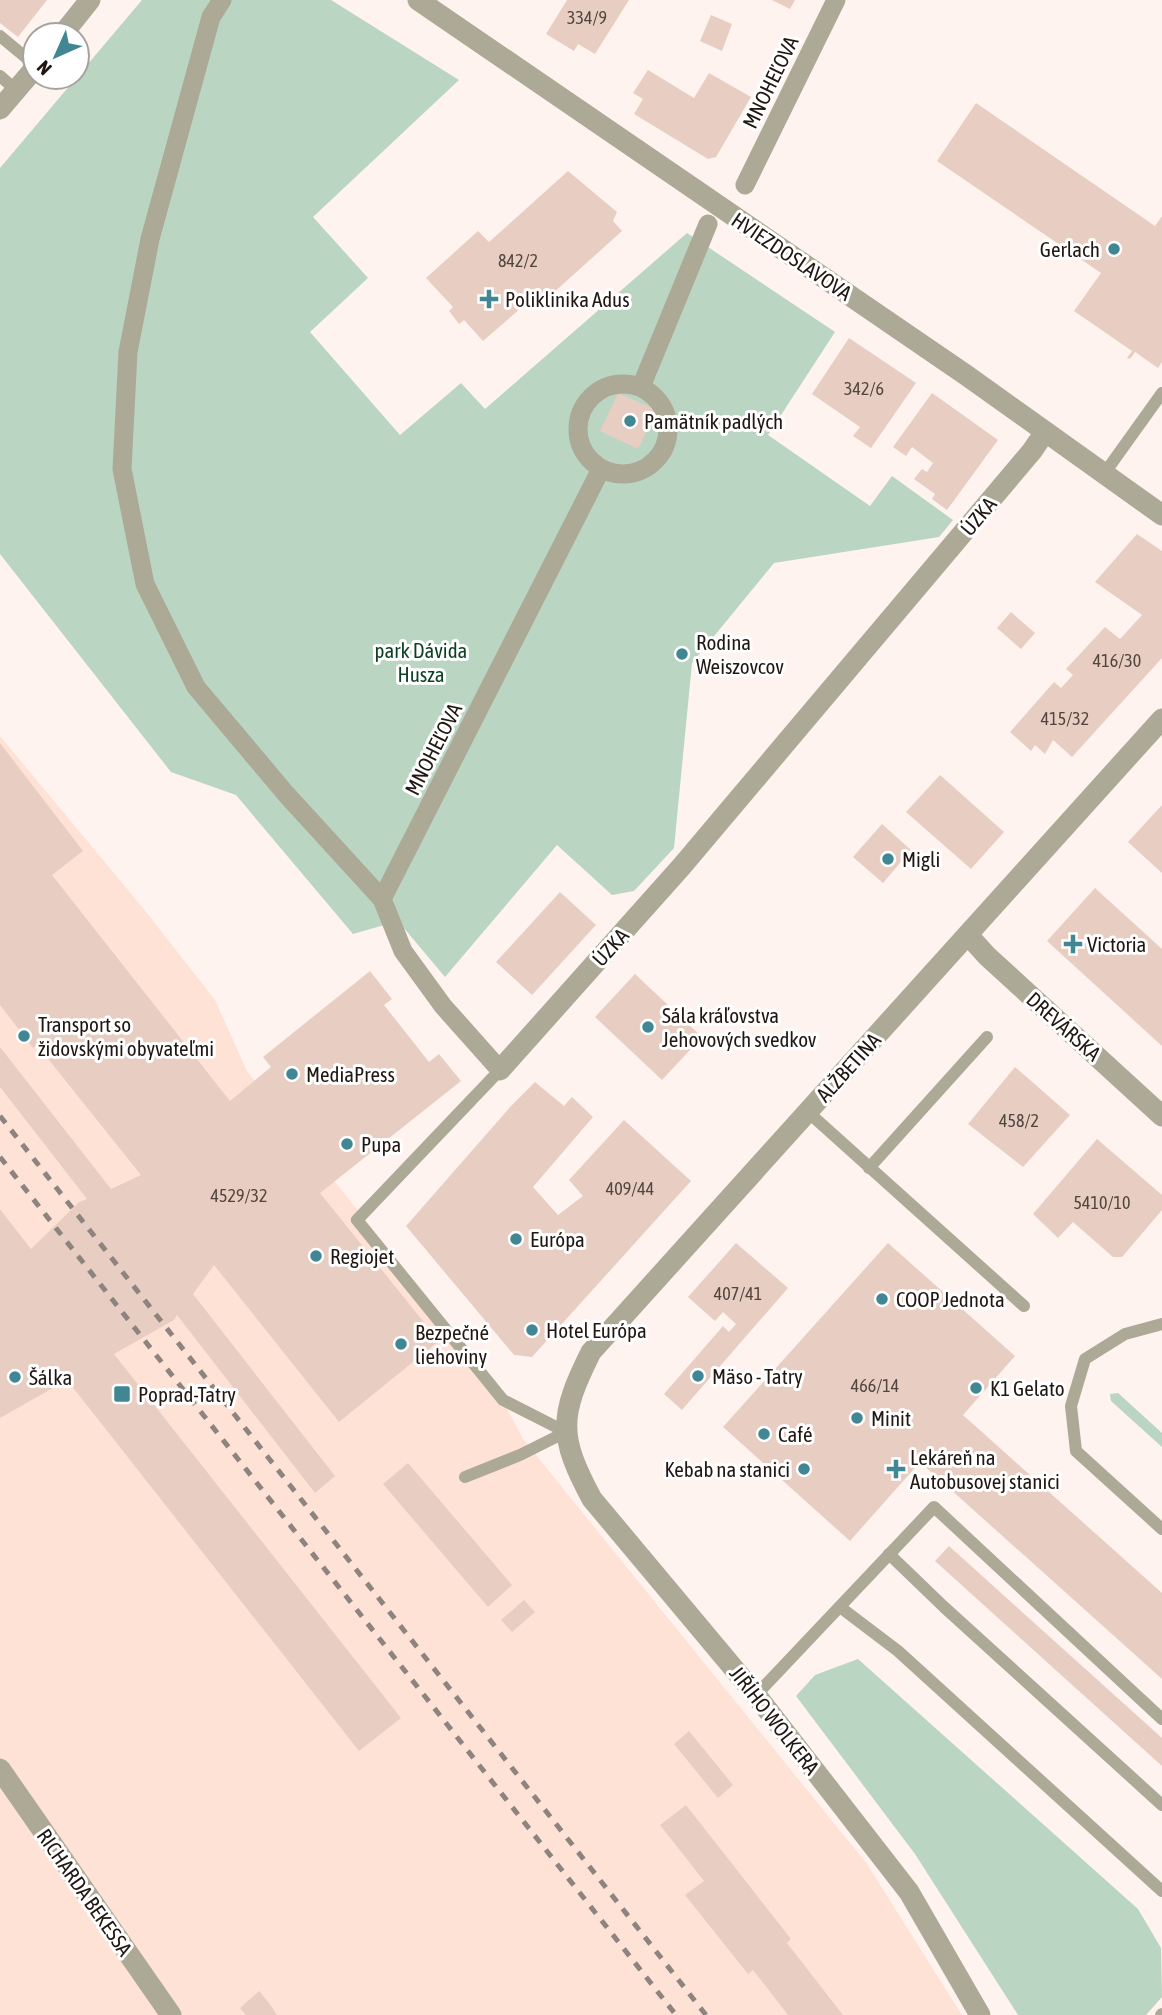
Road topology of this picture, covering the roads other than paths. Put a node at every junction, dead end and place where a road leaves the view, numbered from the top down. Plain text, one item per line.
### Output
1 (90, 0) edge
2 (222, 0) edge
3 (418, 0) edge
4 (836, 0) edge
5 (73, 21) edge
6 (0, 36) edge
7 (21, 54) edge
8 (0, 76) edge
9 (21, 84) edge
10 (16, 90) junction
11 (0, 110) edge
12 (745, 185) dead end
13 (708, 224) dead end
14 (641, 387) junction
15 (1162, 393) edge
16 (1045, 432) junction
17 (601, 469) junction
18 (1104, 474) junction
19 (1162, 515) edge
20 (1162, 719) edge
21 (382, 900) junction
22 (968, 935) junction
23 (987, 1037) dead end
24 (500, 1070) junction
25 (808, 1112) junction
26 (1162, 1116) edge
27 (869, 1168) junction
28 (1024, 1306) dead end
29 (1162, 1324) edge
30 (566, 1432) junction
31 (465, 1477) dead end
32 (1162, 1529) edge
33 (889, 1554) junction
34 (840, 1607) junction
35 (756, 1695) junction
36 (1162, 1719) edge
37 (0, 1769) edge
38 (1162, 1805) edge
39 (1162, 1891) edge
40 (171, 2015) edge
41 (980, 2015) edge

1 - 5 street
2 - 21 street
3 - 16 street, HVIEZDOSLAVOVA
4 - 12 street, MNOHEĽOVA
6 - 7 lane
8 - 10 lane
9 - 10 street
10 - 11 street
13 - 14 street
14 - 17 street
14 - 17 street
15 - 18 lane
16 - 18 street, HVIEZDOSLAVOVA
16 - 24 street, ÚZKA
17 - 21 street, MNOHEĽOVA
18 - 19 street, HVIEZDOSLAVOVA
20 - 22 street, ALŽBETINA
21 - 24 street
22 - 25 street, ALŽBETINA
22 - 26 street, DREVÁRSKA
23 - 27 lane
24 - 30 lane, ÚZKA
25 - 27 lane
25 - 30 street, ALŽBETINA
27 - 28 lane
29 - 32 lane
30 - 31 lane
30 - 35 street, JIŘÍHO WOLKERA
33 - 34 lane
33 - 36 lane
33 - 38 lane
34 - 35 lane
34 - 39 lane
35 - 41 street, JIŘÍHO WOLKERA
37 - 40 street, RICHARDA BEKESSA

